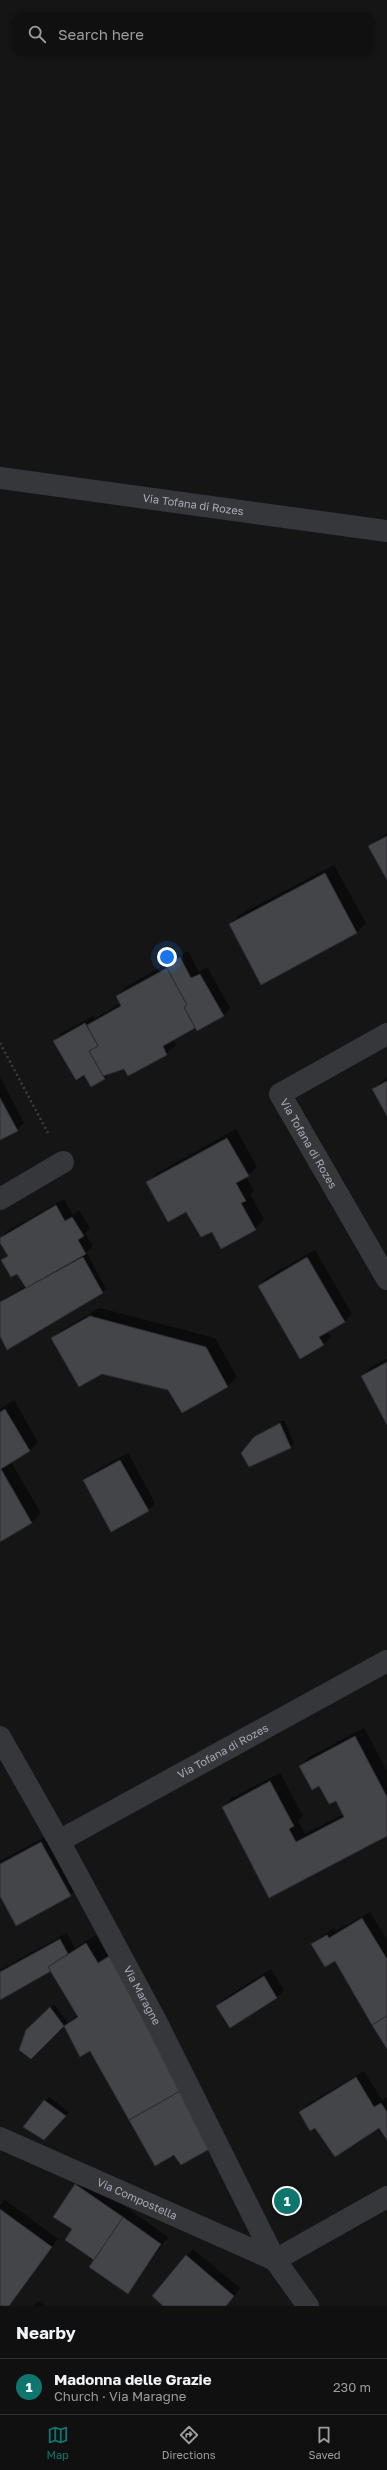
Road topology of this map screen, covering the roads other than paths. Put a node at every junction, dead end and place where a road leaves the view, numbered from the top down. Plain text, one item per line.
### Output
1 (0, 478) edge
2 (387, 531) edge
3 (387, 1034) edge
4 (64, 1162) road end
5 (0, 1199) edge
6 (387, 1279) edge
7 (387, 1661) edge
8 (0, 1737) edge
9 (59, 1841) junction
10 (0, 2138) edge
11 (387, 2197) edge
12 (275, 2260) junction
13 (308, 2306) edge

1 - 2 street, Via Tofana di Rozes
3 - 6 street, Via Tofana di Rozes
4 - 5 street
7 - 9 street, Via Tofana di Rozes
8 - 9 street, Via Maragne
9 - 12 street, Via Maragne
10 - 12 street, Via Compostella
11 - 12 street
12 - 13 street, Via Maragne

